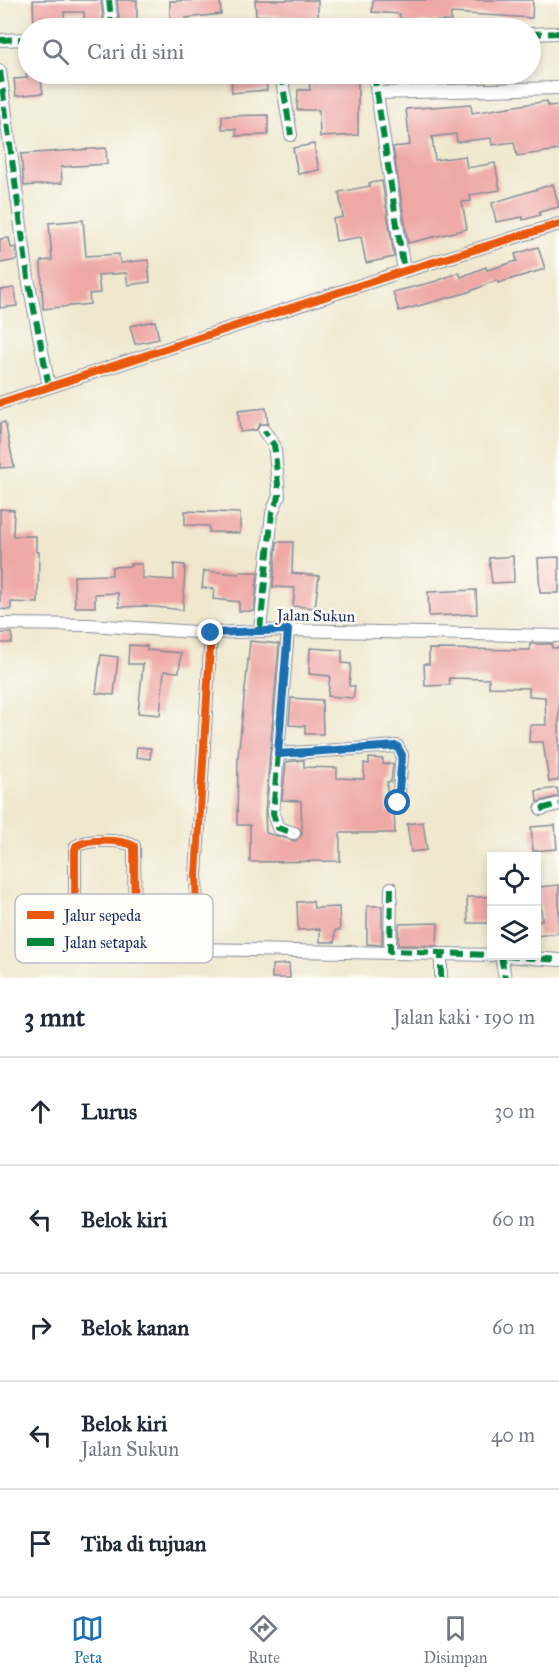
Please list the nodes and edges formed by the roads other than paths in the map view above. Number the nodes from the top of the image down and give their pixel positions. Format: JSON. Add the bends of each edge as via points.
{"nodes":[{"id":1,"x":109,"y":0,"type":"edge"},
{"id":2,"x":111,"y":18,"type":"edge"},
{"id":3,"x":559,"y":33,"type":"edge"},
{"id":4,"x":541,"y":34,"type":"edge"},
{"id":5,"x":18,"y":39,"type":"edge"},
{"id":6,"x":0,"y":40,"type":"edge"},
{"id":7,"x":0,"y":71,"type":"edge"},
{"id":8,"x":283,"y":84,"type":"edge"},
{"id":9,"x":376,"y":84,"type":"edge"},
{"id":10,"x":559,"y":88,"type":"edge"},
{"id":11,"x":378,"y":93,"type":"junction"},
{"id":12,"x":291,"y":135,"type":"dead end"},
{"id":13,"x":557,"y":224,"type":"edge"},
{"id":14,"x":404,"y":271,"type":"junction"},
{"id":15,"x":49,"y":387,"type":"junction"},
{"id":16,"x":0,"y":403,"type":"edge"},
{"id":17,"x":264,"y":431,"type":"dead end"},
{"id":18,"x":0,"y":624,"type":"edge"},
{"id":19,"x":260,"y":630,"type":"junction"},
{"id":20,"x":288,"y":630,"type":"junction"},
{"id":21,"x":211,"y":633,"type":"junction"},
{"id":22,"x":559,"y":636,"type":"edge"},
{"id":23,"x":278,"y":754,"type":"junction"},
{"id":24,"x":398,"y":803,"type":"dead end"},
{"id":25,"x":559,"y":804,"type":"edge"},
{"id":26,"x":541,"y":809,"type":"dead end"},
{"id":27,"x":294,"y":833,"type":"dead end"},
{"id":28,"x":392,"y":888,"type":"dead end"},
{"id":29,"x":76,"y":894,"type":"edge"},
{"id":30,"x":134,"y":894,"type":"edge"},
{"id":31,"x":197,"y":894,"type":"edge"},
{"id":32,"x":213,"y":949,"type":"edge"},
{"id":33,"x":390,"y":951,"type":"junction"},
{"id":34,"x":441,"y":954,"type":"junction"},
{"id":35,"x":487,"y":955,"type":"edge"},
{"id":36,"x":541,"y":959,"type":"edge"},
{"id":37,"x":502,"y":960,"type":"edge"},
{"id":38,"x":559,"y":960,"type":"edge"},
{"id":39,"x":441,"y":978,"type":"edge"},
{"id":40,"x":505,"y":978,"type":"edge"}],
"edges":[{"from":1,"to":2,"type":"street"},
{"from":3,"to":4,"type":"street"},
{"from":5,"to":6,"type":"street"},
{"from":7,"to":15,"type":"street","via":[[28,278]]},
{"from":8,"to":12,"type":"street"},
{"from":9,"to":11,"type":"street"},
{"from":10,"to":11,"type":"street"},
{"from":11,"to":14,"type":"street"},
{"from":13,"to":14,"type":"street"},
{"from":14,"to":15,"type":"street"},
{"from":15,"to":16,"type":"street"},
{"from":17,"to":19,"type":"street","via":[[274,445],[279,496],[272,513]]},
{"from":18,"to":21,"type":"street","name":"Jalan Sukun"},
{"from":19,"to":20,"type":"street","name":"Jalan Sukun"},
{"from":19,"to":21,"type":"street","name":"Jalan Sukun"},
{"from":20,"to":22,"type":"street","name":"Jalan Sukun"},
{"from":20,"to":23,"type":"street"},
{"from":21,"to":31,"type":"street"},
{"from":23,"to":24,"type":"street","via":[[397,746],[402,755]]},
{"from":23,"to":27,"type":"street","via":[[274,823]]},
{"from":25,"to":26,"type":"street"},
{"from":28,"to":33,"type":"street"},
{"from":29,"to":30,"type":"street","via":[[75,850],[80,844],[126,843],[134,846]]},
{"from":32,"to":33,"type":"street"},
{"from":33,"to":34,"type":"street"},
{"from":34,"to":35,"type":"street"},
{"from":34,"to":39,"type":"street"},
{"from":36,"to":38,"type":"street"},
{"from":37,"to":40,"type":"street"}]}
